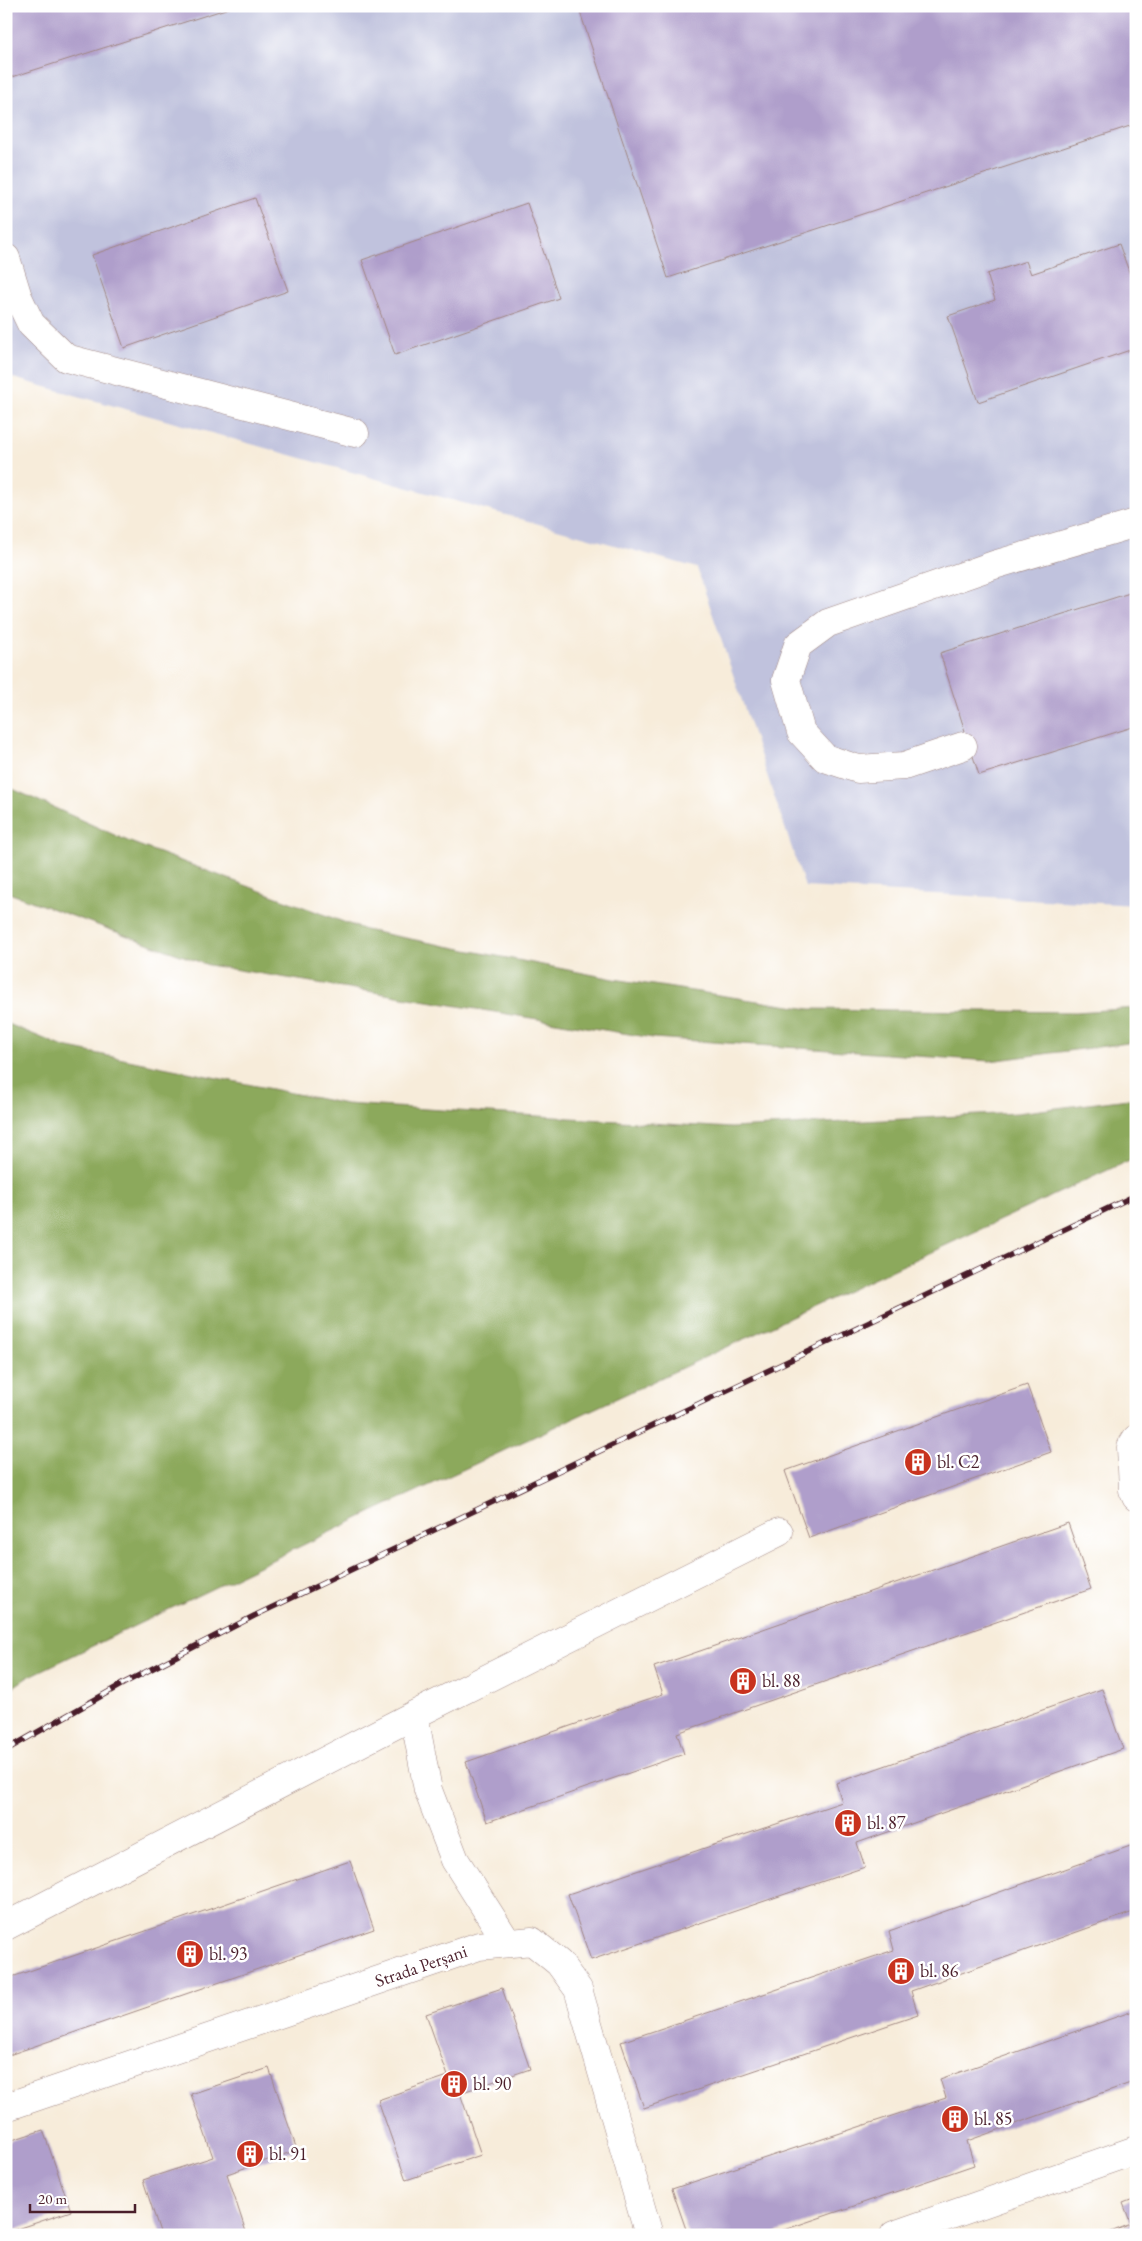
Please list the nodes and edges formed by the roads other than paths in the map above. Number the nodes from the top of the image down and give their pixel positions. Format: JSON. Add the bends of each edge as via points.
{"nodes":[{"id":1,"x":6,"y":258,"type":"edge"},
{"id":2,"x":354,"y":433,"type":"dead end"},
{"id":3,"x":1136,"y":523,"type":"edge"},
{"id":4,"x":963,"y":746,"type":"dead end"},
{"id":5,"x":1136,"y":1439,"type":"edge"},
{"id":6,"x":1136,"y":1497,"type":"edge"},
{"id":7,"x":779,"y":1532,"type":"dead end"},
{"id":8,"x":414,"y":1715,"type":"junction"},
{"id":9,"x":6,"y":1926,"type":"edge"},
{"id":10,"x":507,"y":1942,"type":"junction"},
{"id":11,"x":6,"y":2107,"type":"edge"},
{"id":12,"x":1136,"y":2150,"type":"edge"},
{"id":13,"x":649,"y":2235,"type":"edge"},
{"id":14,"x":894,"y":2235,"type":"edge"}],
"edges":[{"from":1,"to":2,"type":"street","via":[[18,297],[31,324],[66,358]]},
{"from":3,"to":4,"type":"street","via":[[994,566],[828,623],[798,645],[786,680],[801,732],[825,758],[858,770],[904,766]]},
{"from":5,"to":6,"type":"street","via":[[1131,1447]]},
{"from":7,"to":8,"type":"street"},
{"from":8,"to":9,"type":"street"},
{"from":8,"to":10,"type":"street","via":[[428,1790],[454,1860]]},
{"from":10,"to":11,"type":"street","name":"Strada Perșani","via":[[480,1946]]},
{"from":10,"to":13,"type":"street","name":"Strada Perșani","via":[[532,1941],[559,1963],[578,1990]]},
{"from":12,"to":14,"type":"street"}]}
